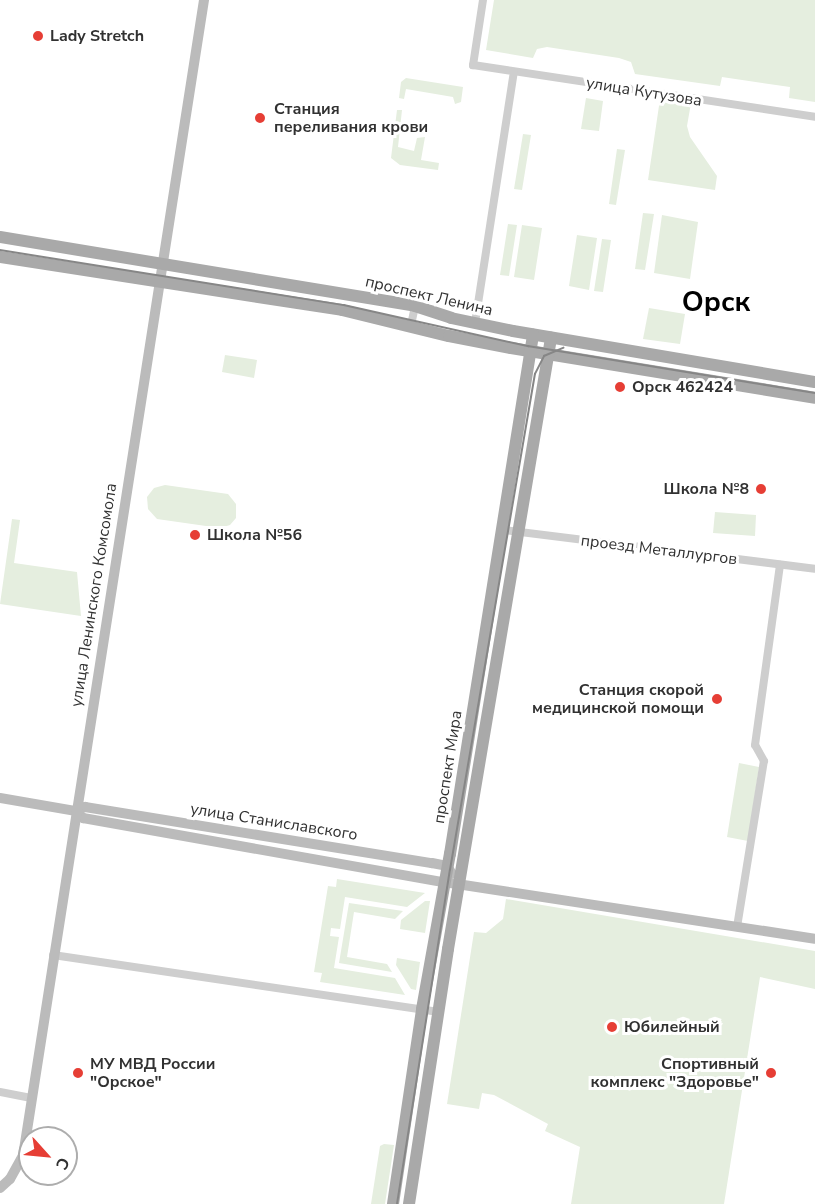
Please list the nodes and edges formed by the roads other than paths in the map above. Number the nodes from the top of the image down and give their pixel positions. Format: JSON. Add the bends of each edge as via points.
{"nodes":[{"id":1,"x":204,"y":0,"type":"edge"},
{"id":2,"x":483,"y":0,"type":"edge"},
{"id":3,"x":514,"y":72,"type":"junction"},
{"id":4,"x":815,"y":117,"type":"edge"},
{"id":5,"x":0,"y":237,"type":"edge"},
{"id":6,"x":0,"y":257,"type":"edge"},
{"id":7,"x":162,"y":263,"type":"junction"},
{"id":8,"x":243,"y":277,"type":"junction"},
{"id":9,"x":260,"y":280,"type":"junction"},
{"id":10,"x":159,"y":284,"type":"junction"},
{"id":11,"x":311,"y":288,"type":"junction"},
{"id":12,"x":345,"y":294,"type":"junction"},
{"id":13,"x":240,"y":295,"type":"junction"},
{"id":14,"x":257,"y":298,"type":"junction"},
{"id":15,"x":308,"y":305,"type":"junction"},
{"id":16,"x":415,"y":306,"type":"junction"},
{"id":17,"x":342,"y":310,"type":"junction"},
{"id":18,"x":452,"y":318,"type":"junction"},
{"id":19,"x":475,"y":323,"type":"junction"},
{"id":20,"x":411,"y":325,"type":"junction"},
{"id":21,"x":533,"y":335,"type":"junction"},
{"id":22,"x":449,"y":336,"type":"junction"},
{"id":23,"x":551,"y":338,"type":"junction"},
{"id":24,"x":531,"y":351,"type":"junction"},
{"id":25,"x":549,"y":354,"type":"junction"},
{"id":26,"x":681,"y":361,"type":"junction"},
{"id":27,"x":744,"y":371,"type":"junction"},
{"id":28,"x":678,"y":375,"type":"junction"},
{"id":29,"x":786,"y":378,"type":"junction"},
{"id":30,"x":815,"y":382,"type":"edge"},
{"id":31,"x":742,"y":385,"type":"junction"},
{"id":32,"x":784,"y":393,"type":"junction"},
{"id":33,"x":815,"y":398,"type":"edge"},
{"id":34,"x":512,"y":477,"type":"junction"},
{"id":35,"x":528,"y":479,"type":"junction"},
{"id":36,"x":504,"y":530,"type":"junction"},
{"id":37,"x":520,"y":532,"type":"junction"},
{"id":38,"x":500,"y":554,"type":"junction"},
{"id":39,"x":516,"y":557,"type":"junction"},
{"id":40,"x":780,"y":564,"type":"junction"},
{"id":41,"x":815,"y":569,"type":"edge"},
{"id":42,"x":480,"y":669,"type":"junction"},
{"id":43,"x":496,"y":672,"type":"junction"},
{"id":44,"x":468,"y":745,"type":"junction"},
{"id":45,"x":483,"y":748,"type":"junction"},
{"id":46,"x":464,"y":772,"type":"junction"},
{"id":47,"x":479,"y":774,"type":"junction"},
{"id":48,"x":0,"y":798,"type":"edge"},
{"id":49,"x":75,"y":811,"type":"junction"},
{"id":50,"x":447,"y":866,"type":"junction"},
{"id":51,"x":444,"y":882,"type":"junction"},
{"id":52,"x":459,"y":884,"type":"junction"},
{"id":53,"x":737,"y":927,"type":"junction"},
{"id":54,"x":815,"y":939,"type":"edge"},
{"id":55,"x":53,"y":955,"type":"junction"},
{"id":56,"x":422,"y":1010,"type":"junction"},
{"id":57,"x":439,"y":1012,"type":"junction"},
{"id":58,"x":0,"y":1092,"type":"edge"},
{"id":59,"x":32,"y":1098,"type":"junction"},
{"id":60,"x":0,"y":1188,"type":"edge"},
{"id":61,"x":393,"y":1204,"type":"edge"},
{"id":62,"x":409,"y":1204,"type":"edge"}],
"edges":[{"from":1,"to":7,"type":"main road","name":"улица Ленинского Комсомола"},
{"from":2,"to":3,"type":"street","name":"улица Кутузова","via":[[473,65]]},
{"from":3,"to":4,"type":"street","name":"улица Кутузова"},
{"from":3,"to":19,"type":"street"},
{"from":5,"to":7,"type":"main road","name":"проспект Ленина"},
{"from":6,"to":10,"type":"main road","name":"проспект Ленина"},
{"from":7,"to":8,"type":"main road","name":"проспект Ленина"},
{"from":7,"to":10,"type":"main road","name":"улица Ленинского Комсомола"},
{"from":8,"to":9,"type":"main road","name":"проспект Ленина"},
{"from":8,"to":13,"type":"street"},
{"from":9,"to":11,"type":"main road","name":"проспект Ленина"},
{"from":9,"to":14,"type":"street"},
{"from":10,"to":13,"type":"main road","name":"проспект Ленина"},
{"from":10,"to":49,"type":"main road","name":"улица Ленинского Комсомола"},
{"from":11,"to":12,"type":"main road","name":"проспект Ленина"},
{"from":11,"to":15,"type":"street"},
{"from":12,"to":16,"type":"main road","name":"проспект Ленина"},
{"from":12,"to":17,"type":"street"},
{"from":13,"to":14,"type":"main road","name":"проспект Ленина"},
{"from":14,"to":15,"type":"main road","name":"проспект Ленина"},
{"from":15,"to":17,"type":"main road","name":"проспект Ленина"},
{"from":16,"to":18,"type":"main road","name":"проспект Ленина"},
{"from":16,"to":20,"type":"street"},
{"from":17,"to":20,"type":"main road","name":"проспект Ленина"},
{"from":18,"to":19,"type":"main road","name":"проспект Ленина"},
{"from":18,"to":22,"type":"street"},
{"from":19,"to":21,"type":"main road","name":"проспект Ленина"},
{"from":20,"to":22,"type":"main road","name":"проспект Ленина"},
{"from":21,"to":23,"type":"main road","name":"проспект Ленина"},
{"from":21,"to":24,"type":"main road","name":"проспект Мира"},
{"from":22,"to":24,"type":"main road","name":"проспект Ленина"},
{"from":23,"to":25,"type":"main road","name":"проспект Мира"},
{"from":23,"to":26,"type":"main road","name":"проспект Ленина"},
{"from":24,"to":25,"type":"main road","name":"проспект Ленина"},
{"from":24,"to":34,"type":"main road","name":"проспект Мира"},
{"from":25,"to":28,"type":"main road","name":"проспект Ленина"},
{"from":25,"to":35,"type":"main road","name":"проспект Мира"},
{"from":26,"to":27,"type":"main road","name":"проспект Ленина"},
{"from":26,"to":28,"type":"street"},
{"from":27,"to":29,"type":"main road","name":"проспект Ленина"},
{"from":27,"to":31,"type":"street"},
{"from":28,"to":31,"type":"main road","name":"проспект Ленина"},
{"from":29,"to":30,"type":"main road","name":"проспект Ленина"},
{"from":29,"to":32,"type":"street"},
{"from":31,"to":32,"type":"main road","name":"проспект Ленина"},
{"from":32,"to":33,"type":"main road","name":"проспект Ленина"},
{"from":34,"to":35,"type":"street"},
{"from":34,"to":36,"type":"main road","name":"проспект Мира"},
{"from":35,"to":37,"type":"main road","name":"проспект Мира"},
{"from":36,"to":37,"type":"street","name":"проезд Металлургов"},
{"from":36,"to":38,"type":"main road","name":"проспект Мира"},
{"from":37,"to":39,"type":"main road","name":"проспект Мира"},
{"from":37,"to":40,"type":"street","name":"проезд Металлургов"},
{"from":38,"to":39,"type":"street"},
{"from":38,"to":42,"type":"main road","name":"проспект Мира"},
{"from":39,"to":43,"type":"main road","name":"проспект Мира"},
{"from":40,"to":41,"type":"street","name":"проезд Металлургов"},
{"from":40,"to":53,"type":"street","via":[[754,745],[764,761]]},
{"from":42,"to":43,"type":"street"},
{"from":42,"to":44,"type":"main road","name":"проспект Мира"},
{"from":43,"to":45,"type":"main road","name":"проспект Мира"},
{"from":44,"to":45,"type":"street"},
{"from":44,"to":46,"type":"main road","name":"проспект Мира"},
{"from":45,"to":47,"type":"main road","name":"проспект Мира"},
{"from":46,"to":47,"type":"street"},
{"from":46,"to":50,"type":"main road","name":"проспект Мира"},
{"from":47,"to":52,"type":"main road","name":"проспект Мира"},
{"from":48,"to":49,"type":"main road","name":"улица Станиславского"},
{"from":49,"to":50,"type":"main road","name":"улица Станиславского","via":[[85,807]]},
{"from":49,"to":51,"type":"main road","name":"улица Станиславского","via":[[83,818]]},
{"from":49,"to":55,"type":"main road","name":"улица Ленинского Комсомола"},
{"from":50,"to":51,"type":"main road","name":"проспект Мира"},
{"from":50,"to":52,"type":"main road"},
{"from":51,"to":52,"type":"main road","name":"улица Станиславского"},
{"from":51,"to":56,"type":"main road","name":"проспект Мира"},
{"from":52,"to":53,"type":"main road","name":"улица Станиславского"},
{"from":52,"to":57,"type":"main road","name":"проспект Мира"},
{"from":53,"to":54,"type":"main road","name":"улица Станиславского"},
{"from":55,"to":56,"type":"street"},
{"from":55,"to":59,"type":"main road","name":"улица Ленинского Комсомола"},
{"from":56,"to":57,"type":"street"},
{"from":56,"to":61,"type":"main road","name":"проспект Мира"},
{"from":57,"to":62,"type":"main road","name":"проспект Мира"},
{"from":58,"to":59,"type":"street"},
{"from":59,"to":60,"type":"main road","name":"улица Ленинского Комсомола","via":[[23,1156]]}]}
